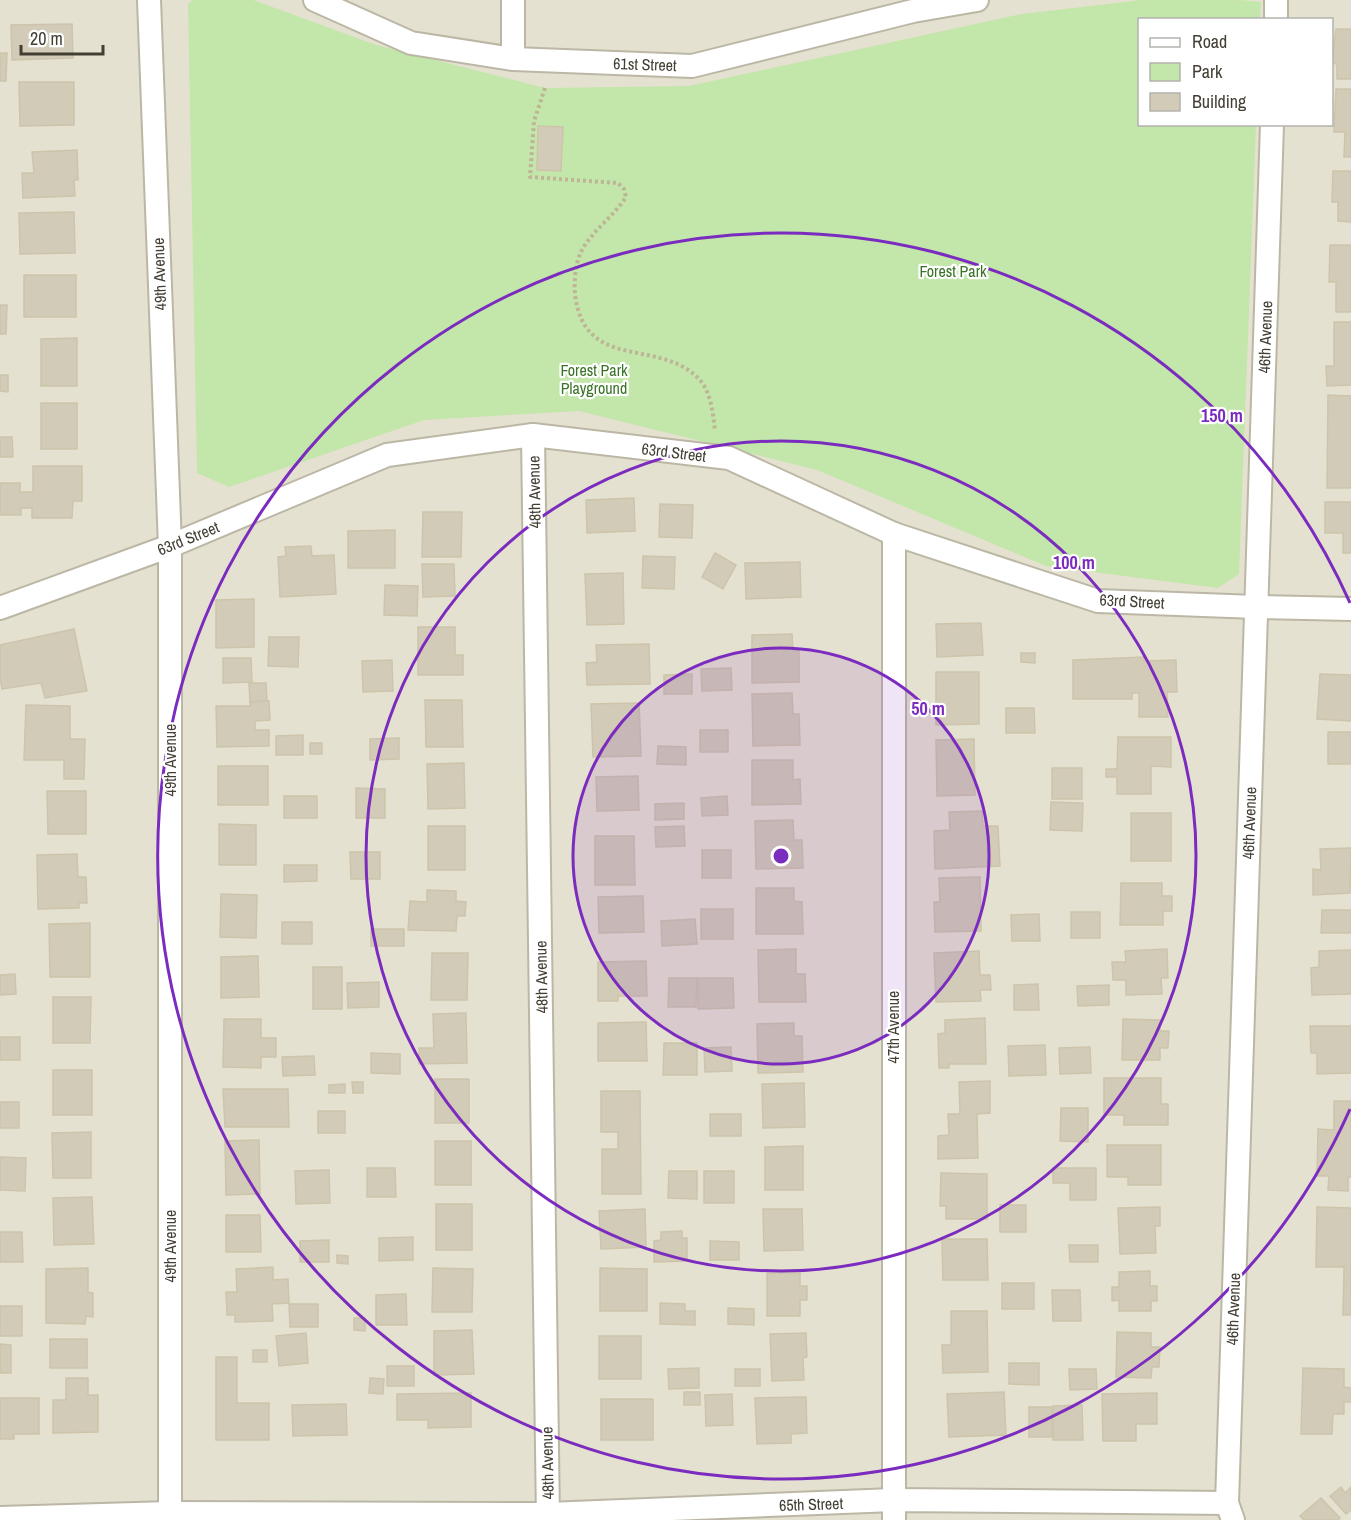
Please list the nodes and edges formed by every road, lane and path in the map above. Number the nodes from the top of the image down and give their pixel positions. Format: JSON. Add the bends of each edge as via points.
{"nodes":[{"id":1,"x":149,"y":0,"type":"edge"},
{"id":2,"x":315,"y":0,"type":"edge"},
{"id":3,"x":513,"y":0,"type":"edge"},
{"id":4,"x":977,"y":0,"type":"edge"},
{"id":5,"x":1276,"y":0,"type":"edge"},
{"id":6,"x":913,"y":6,"type":"edge"},
{"id":7,"x":1276,"y":18,"type":"edge"},
{"id":8,"x":513,"y":59,"type":"junction"},
{"id":9,"x":545,"y":88,"type":"dead end"},
{"id":10,"x":1272,"y":126,"type":"edge"},
{"id":11,"x":533,"y":435,"type":"junction"},
{"id":12,"x":717,"y":437,"type":"dead end"},
{"id":13,"x":894,"y":534,"type":"junction"},
{"id":14,"x":170,"y":546,"type":"junction"},
{"id":15,"x":1256,"y":607,"type":"junction"},
{"id":16,"x":0,"y":608,"type":"edge"},
{"id":17,"x":1351,"y":609,"type":"edge"},
{"id":18,"x":893,"y":1510,"type":"edge"},
{"id":19,"x":1230,"y":1511,"type":"edge"},
{"id":20,"x":170,"y":1516,"type":"edge"},
{"id":21,"x":548,"y":1517,"type":"edge"},
{"id":22,"x":0,"y":1518,"type":"edge"}],
"edges":[{"from":1,"to":14,"type":"street","name":"49th Avenue"},
{"from":2,"to":8,"type":"street","name":"61st Street","via":[[411,43]]},
{"from":3,"to":8,"type":"street"},
{"from":4,"to":6,"type":"street","name":"61st Street"},
{"from":5,"to":7,"type":"street"},
{"from":6,"to":8,"type":"street","name":"61st Street","via":[[693,66]]},
{"from":9,"to":12,"type":"path","via":[[534,121],[530,177],[618,183],[626,197],[581,250],[575,278],[577,310],[592,336],[606,344],[668,359],[698,377],[706,387]]},
{"from":10,"to":15,"type":"street","name":"46th Avenue"},
{"from":11,"to":13,"type":"street","name":"63rd Street","via":[[729,458]]},
{"from":11,"to":14,"type":"street","name":"63rd Street","via":[[387,455]]},
{"from":11,"to":21,"type":"street","name":"48th Avenue"},
{"from":13,"to":15,"type":"street","name":"63rd Street","via":[[1098,601]]},
{"from":13,"to":18,"type":"street","name":"47th Avenue"},
{"from":14,"to":16,"type":"street","name":"63rd Street"},
{"from":14,"to":20,"type":"street","name":"49th Avenue"},
{"from":15,"to":17,"type":"street","name":"63rd Street"},
{"from":15,"to":19,"type":"street","name":"46th Avenue"},
{"from":18,"to":19,"type":"street","name":"65th Street"},
{"from":18,"to":21,"type":"street","name":"65th Street"},
{"from":20,"to":21,"type":"street","name":"65th Street"},
{"from":20,"to":22,"type":"street","name":"65th Street"}]}
